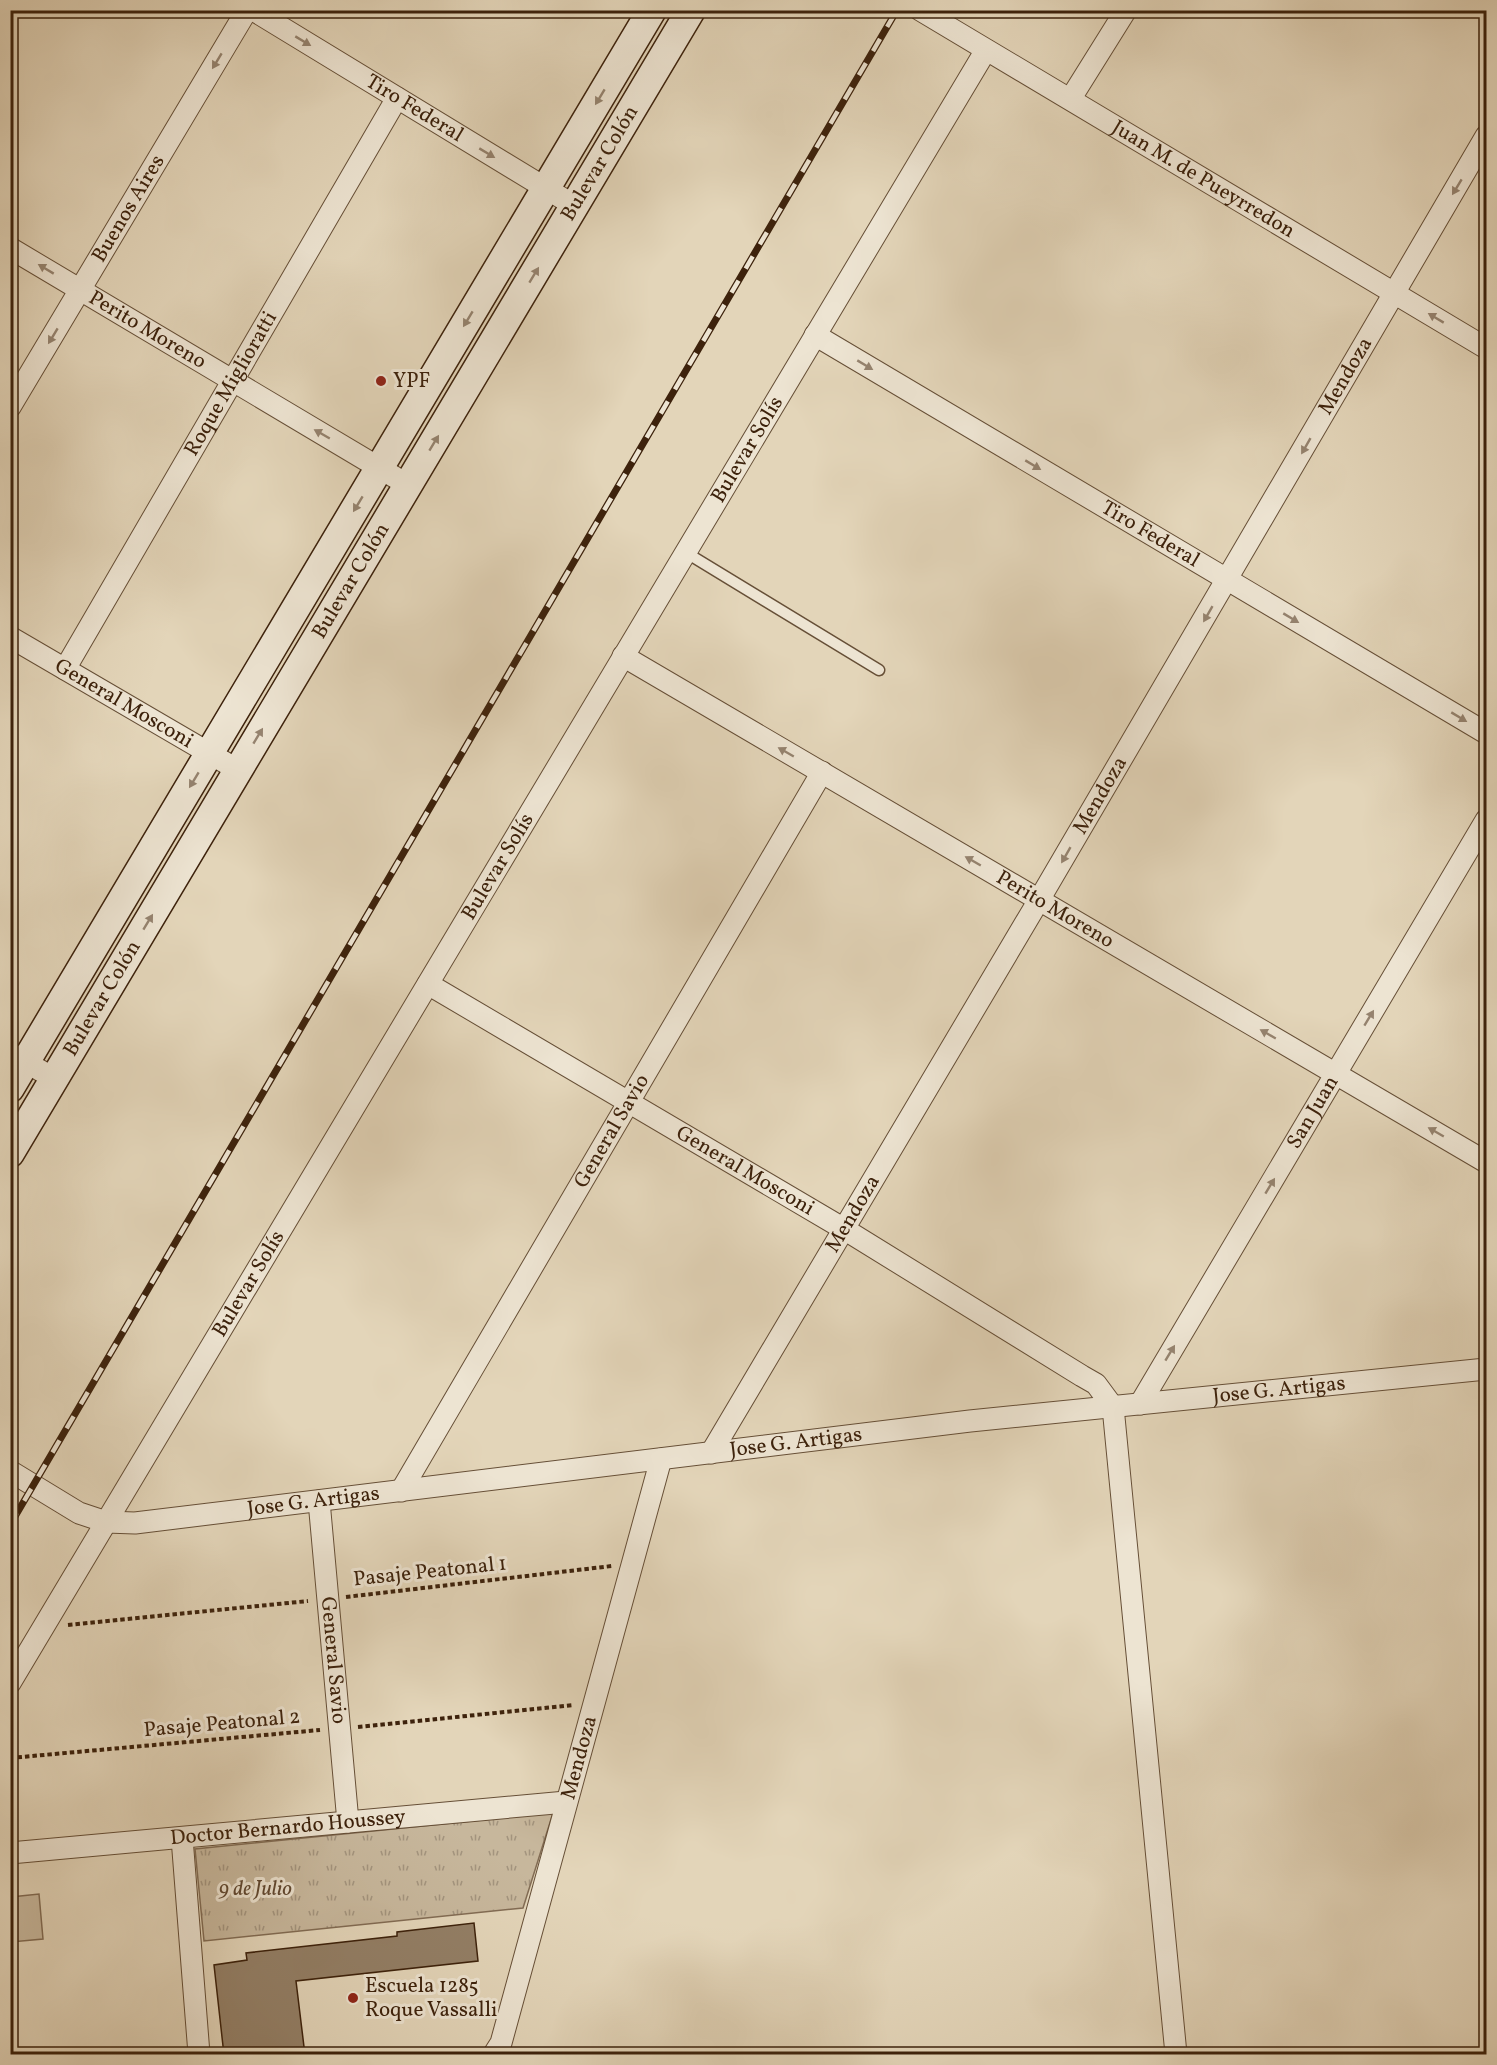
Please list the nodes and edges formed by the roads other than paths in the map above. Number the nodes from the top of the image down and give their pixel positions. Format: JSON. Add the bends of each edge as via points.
{"nodes":[{"id":1,"x":247,"y":10,"type":"edge"},
{"id":2,"x":253,"y":10,"type":"edge"},
{"id":3,"x":652,"y":10,"type":"edge"},
{"id":4,"x":691,"y":10,"type":"edge"},
{"id":5,"x":920,"y":10,"type":"edge"},
{"id":6,"x":1126,"y":10,"type":"edge"},
{"id":7,"x":986,"y":50,"type":"junction"},
{"id":8,"x":635,"y":72,"type":"junction"},
{"id":9,"x":397,"y":98,"type":"junction"},
{"id":10,"x":1071,"y":98,"type":"junction"},
{"id":11,"x":1486,"y":136,"type":"edge"},
{"id":12,"x":546,"y":188,"type":"junction"},
{"id":13,"x":575,"y":206,"type":"junction"},
{"id":14,"x":10,"y":248,"type":"edge"},
{"id":15,"x":80,"y":290,"type":"junction"},
{"id":16,"x":1394,"y":293,"type":"junction"},
{"id":17,"x":815,"y":335,"type":"junction"},
{"id":18,"x":1486,"y":348,"type":"edge"},
{"id":19,"x":455,"y":374,"type":"junction"},
{"id":20,"x":232,"y":382,"type":"junction"},
{"id":21,"x":10,"y":407,"type":"edge"},
{"id":22,"x":379,"y":468,"type":"junction"},
{"id":23,"x":408,"y":485,"type":"junction"},
{"id":24,"x":685,"y":552,"type":"junction"},
{"id":25,"x":1227,"y":580,"type":"junction"},
{"id":26,"x":10,"y":636,"type":"edge"},
{"id":27,"x":623,"y":656,"type":"junction"},
{"id":28,"x":65,"y":669,"type":"junction"},
{"id":29,"x":879,"y":670,"type":"dead end"},
{"id":30,"x":1486,"y":733,"type":"edge"},
{"id":31,"x":210,"y":753,"type":"junction"},
{"id":32,"x":238,"y":770,"type":"junction"},
{"id":33,"x":822,"y":772,"type":"junction"},
{"id":34,"x":1486,"y":820,"type":"edge"},
{"id":35,"x":1040,"y":900,"type":"junction"},
{"id":36,"x":428,"y":984,"type":"junction"},
{"id":37,"x":18,"y":1058,"type":"edge"},
{"id":38,"x":1336,"y":1074,"type":"junction"},
{"id":39,"x":55,"y":1079,"type":"junction"},
{"id":40,"x":10,"y":1088,"type":"edge"},
{"id":41,"x":628,"y":1102,"type":"junction"},
{"id":42,"x":10,"y":1153,"type":"edge"},
{"id":43,"x":1486,"y":1162,"type":"edge"},
{"id":44,"x":844,"y":1229,"type":"junction"},
{"id":45,"x":1486,"y":1369,"type":"edge"},
{"id":46,"x":1140,"y":1404,"type":"junction"},
{"id":47,"x":1113,"y":1407,"type":"junction"},
{"id":48,"x":711,"y":1453,"type":"junction"},
{"id":49,"x":661,"y":1459,"type":"junction"},
{"id":50,"x":10,"y":1471,"type":"edge"},
{"id":51,"x":401,"y":1491,"type":"junction"},
{"id":52,"x":319,"y":1501,"type":"junction"},
{"id":53,"x":106,"y":1522,"type":"junction"},
{"id":54,"x":10,"y":1683,"type":"edge"},
{"id":55,"x":566,"y":1802,"type":"junction"},
{"id":56,"x":348,"y":1822,"type":"junction"},
{"id":57,"x":182,"y":1838,"type":"junction"},
{"id":58,"x":10,"y":1853,"type":"edge"},
{"id":59,"x":199,"y":2055,"type":"edge"},
{"id":60,"x":494,"y":2055,"type":"edge"},
{"id":61,"x":1176,"y":2055,"type":"edge"}],
"edges":[{"from":1,"to":15,"type":"street","name":"Buenos Aires","one_way":true},
{"from":2,"to":9,"type":"street","name":"Tiro Federal","one_way":true},
{"from":3,"to":8,"type":"main road","name":"Bulevar Colón"},
{"from":4,"to":8,"type":"main road","name":"Bulevar Colón"},
{"from":5,"to":7,"type":"street","name":"Juan M. de Pueyrredon"},
{"from":6,"to":10,"type":"street"},
{"from":7,"to":10,"type":"street","name":"Juan M. de Pueyrredon"},
{"from":7,"to":17,"type":"street","name":"Bulevar Solís"},
{"from":8,"to":12,"type":"main road","name":"Bulevar Colón","one_way":true},
{"from":8,"to":13,"type":"main road","name":"Bulevar Colón"},
{"from":9,"to":12,"type":"street","name":"Tiro Federal","one_way":true},
{"from":9,"to":20,"type":"street","name":"Roque Miglioratti"},
{"from":10,"to":16,"type":"street","name":"Juan M. de Pueyrredon"},
{"from":11,"to":16,"type":"street","name":"Mendoza","one_way":true},
{"from":12,"to":13,"type":"street","name":"Tiro Federal"},
{"from":12,"to":19,"type":"main road","name":"Bulevar Colón","one_way":true},
{"from":19,"to":13,"type":"main road","name":"Bulevar Colón","one_way":true},
{"from":15,"to":14,"type":"street","name":"Perito Moreno","one_way":true},
{"from":15,"to":20,"type":"street","name":"Perito Moreno"},
{"from":15,"to":21,"type":"street","name":"Buenos Aires","one_way":true},
{"from":18,"to":16,"type":"street","name":"Juan M. de Pueyrredon","one_way":true},
{"from":16,"to":25,"type":"street","name":"Mendoza","one_way":true},
{"from":17,"to":24,"type":"street","name":"Bulevar Solís"},
{"from":17,"to":25,"type":"street","name":"Tiro Federal","one_way":true},
{"from":19,"to":22,"type":"main road","name":"Bulevar Colón"},
{"from":23,"to":19,"type":"main road","name":"Bulevar Colón","one_way":true},
{"from":22,"to":20,"type":"street","name":"Perito Moreno","one_way":true},
{"from":20,"to":28,"type":"street","name":"Roque Miglioratti"},
{"from":22,"to":23,"type":"street","name":"Perito Moreno"},
{"from":22,"to":31,"type":"main road","name":"Bulevar Colón","one_way":true},
{"from":32,"to":23,"type":"main road","name":"Bulevar Colón","one_way":true},
{"from":24,"to":27,"type":"street","name":"Bulevar Solís"},
{"from":24,"to":29,"type":"lane"},
{"from":25,"to":30,"type":"street","name":"Tiro Federal","one_way":true},
{"from":25,"to":35,"type":"street","name":"Mendoza","one_way":true},
{"from":26,"to":28,"type":"street","name":"General Mosconi"},
{"from":33,"to":27,"type":"street","name":"Perito Moreno","one_way":true},
{"from":27,"to":36,"type":"street","name":"Bulevar Solís"},
{"from":28,"to":31,"type":"street","name":"General Mosconi"},
{"from":31,"to":32,"type":"street","name":"General Mosconi"},
{"from":31,"to":37,"type":"main road","name":"Bulevar Colón","one_way":true},
{"from":39,"to":32,"type":"main road","name":"Bulevar Colón","one_way":true},
{"from":35,"to":33,"type":"street","name":"Perito Moreno","one_way":true},
{"from":33,"to":41,"type":"street","name":"General Savio"},
{"from":38,"to":34,"type":"street","name":"San Juan","one_way":true},
{"from":38,"to":35,"type":"street","name":"Perito Moreno","one_way":true},
{"from":35,"to":44,"type":"street","name":"Mendoza"},
{"from":36,"to":41,"type":"street","name":"General Mosconi"},
{"from":36,"to":53,"type":"street","name":"Bulevar Solís"},
{"from":37,"to":39,"type":"street"},
{"from":37,"to":40,"type":"main road","name":"Bulevar Colón"},
{"from":43,"to":38,"type":"street","name":"Perito Moreno","one_way":true},
{"from":46,"to":38,"type":"street","name":"San Juan","one_way":true},
{"from":39,"to":42,"type":"main road","name":"Bulevar Colón"},
{"from":41,"to":44,"type":"street","name":"General Mosconi"},
{"from":41,"to":51,"type":"street","name":"General Savio"},
{"from":44,"to":47,"type":"street","name":"General Mosconi","via":[[1096,1384]]},
{"from":44,"to":48,"type":"street","name":"Mendoza"},
{"from":45,"to":46,"type":"street","name":"Jose G. Artigas"},
{"from":46,"to":47,"type":"street","name":"Jose G. Artigas"},
{"from":47,"to":48,"type":"street","name":"Jose G. Artigas"},
{"from":47,"to":61,"type":"street"},
{"from":48,"to":49,"type":"street","name":"Jose G. Artigas"},
{"from":49,"to":51,"type":"street","name":"Jose G. Artigas"},
{"from":49,"to":55,"type":"street","name":"Mendoza"},
{"from":50,"to":53,"type":"street","name":"Jose G. Artigas","via":[[79,1513]]},
{"from":51,"to":52,"type":"street","name":"Jose G. Artigas"},
{"from":52,"to":53,"type":"street","name":"Jose G. Artigas","via":[[135,1523]]},
{"from":52,"to":56,"type":"street","name":"General Savio"},
{"from":53,"to":54,"type":"street","name":"Bulevar Solís"},
{"from":55,"to":56,"type":"street","name":"Doctor Bernardo Houssey"},
{"from":55,"to":60,"type":"street","name":"Mendoza","via":[[501,2043]]},
{"from":56,"to":57,"type":"street","name":"Doctor Bernardo Houssey"},
{"from":57,"to":58,"type":"street","name":"Doctor Bernardo Houssey"},
{"from":57,"to":59,"type":"street"}]}
